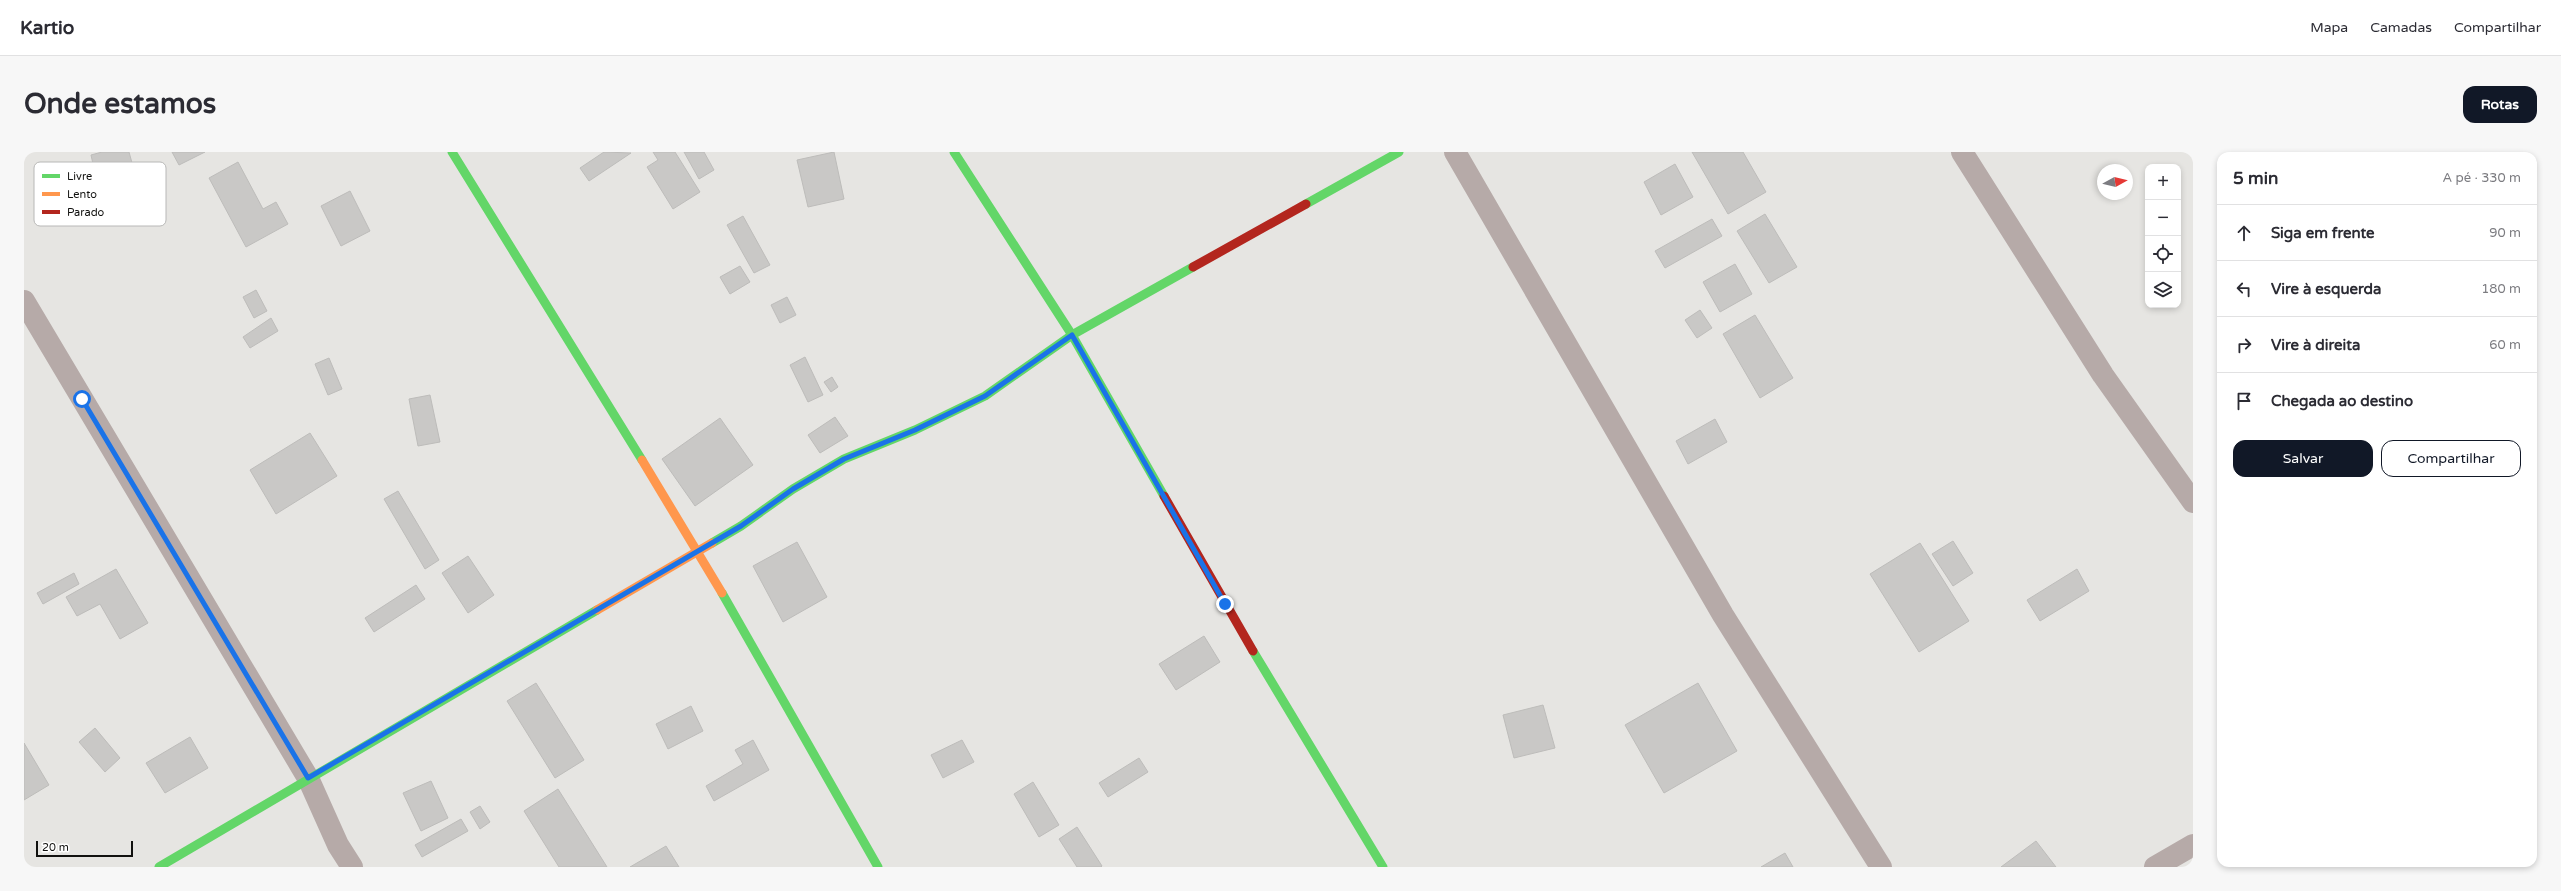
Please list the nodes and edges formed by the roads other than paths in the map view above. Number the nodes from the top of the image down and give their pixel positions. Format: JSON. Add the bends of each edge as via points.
{"nodes":[{"id":1,"x":452,"y":152,"type":"edge"},
{"id":2,"x":954,"y":152,"type":"edge"},
{"id":3,"x":1399,"y":152,"type":"edge"},
{"id":4,"x":1455,"y":152,"type":"edge"},
{"id":5,"x":1962,"y":152,"type":"edge"},
{"id":6,"x":24,"y":301,"type":"edge"},
{"id":7,"x":1072,"y":335,"type":"junction"},
{"id":8,"x":2193,"y":502,"type":"edge"},
{"id":9,"x":698,"y":551,"type":"junction"},
{"id":10,"x":308,"y":778,"type":"junction"},
{"id":11,"x":2193,"y":845,"type":"edge"},
{"id":12,"x":159,"y":867,"type":"edge"},
{"id":13,"x":352,"y":867,"type":"edge"},
{"id":14,"x":878,"y":867,"type":"edge"},
{"id":15,"x":1383,"y":867,"type":"edge"},
{"id":16,"x":1881,"y":867,"type":"edge"},
{"id":17,"x":2155,"y":867,"type":"edge"}],
"edges":[{"from":1,"to":9,"type":"street"},
{"from":2,"to":7,"type":"street"},
{"from":3,"to":7,"type":"street"},
{"from":4,"to":16,"type":"street","via":[[1723,615]]},
{"from":5,"to":8,"type":"street","via":[[2103,375]]},
{"from":6,"to":10,"type":"street"},
{"from":7,"to":9,"type":"street","via":[[985,396],[915,430],[844,459]]},
{"from":7,"to":15,"type":"street","via":[[1225,604]]},
{"from":9,"to":10,"type":"street"},
{"from":9,"to":14,"type":"street"},
{"from":10,"to":12,"type":"street"},
{"from":10,"to":13,"type":"street","via":[[338,844]]},
{"from":11,"to":17,"type":"street"}]}
